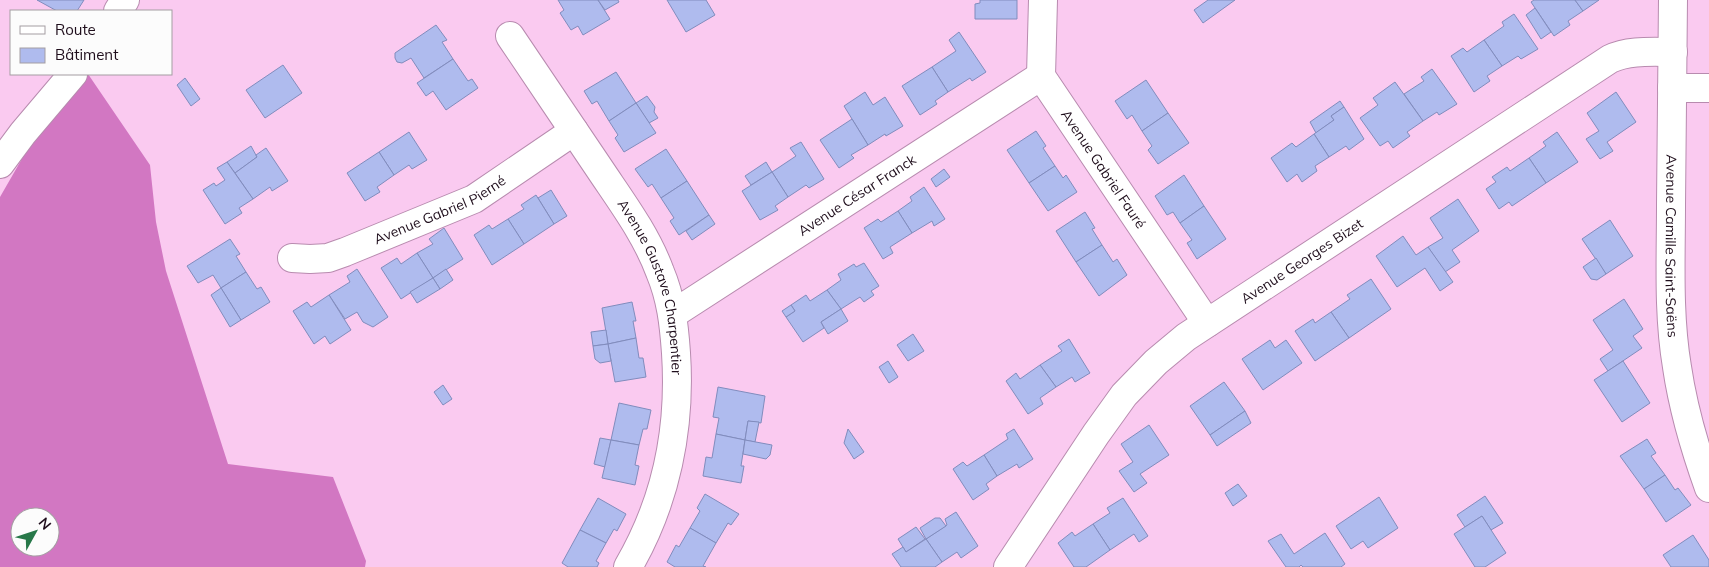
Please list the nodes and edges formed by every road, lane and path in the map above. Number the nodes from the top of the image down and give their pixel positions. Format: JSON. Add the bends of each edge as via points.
{"nodes":[{"id":1,"x":1043,"y":0,"type":"edge"},
{"id":2,"x":1673,"y":0,"type":"edge"},
{"id":3,"x":510,"y":36,"type":"dead end"},
{"id":4,"x":1673,"y":52,"type":"junction"},
{"id":5,"x":71,"y":75,"type":"edge"},
{"id":6,"x":1041,"y":76,"type":"junction"},
{"id":7,"x":1672,"y":88,"type":"junction"},
{"id":8,"x":1709,"y":88,"type":"edge"},
{"id":9,"x":574,"y":132,"type":"junction"},
{"id":10,"x":0,"y":164,"type":"edge"},
{"id":11,"x":292,"y":258,"type":"dead end"},
{"id":12,"x":673,"y":314,"type":"junction"},
{"id":13,"x":1208,"y":323,"type":"junction"},
{"id":14,"x":1709,"y":488,"type":"edge"},
{"id":15,"x":628,"y":567,"type":"edge"},
{"id":16,"x":1008,"y":567,"type":"edge"}],
"edges":[{"from":1,"to":6,"type":"street"},
{"from":2,"to":4,"type":"street","name":"Avenue Camille Saint-Saëns"},
{"from":3,"to":9,"type":"street","name":"Avenue Gustave Charpentier"},
{"from":4,"to":7,"type":"street","name":"Avenue Camille Saint-Saëns"},
{"from":4,"to":13,"type":"street","name":"Avenue Georges Bizet","via":[[1634,52],[1610,58]]},
{"from":5,"to":10,"type":"street"},
{"from":6,"to":12,"type":"street","name":"Avenue César Franck"},
{"from":6,"to":13,"type":"street","name":"Avenue Gabriel Fauré"},
{"from":7,"to":8,"type":"street"},
{"from":7,"to":14,"type":"street","name":"Avenue Camille Saint-Saëns","via":[[1671,294],[1676,366]]},
{"from":9,"to":11,"type":"street","name":"Avenue Gabriel Pierné","via":[[486,192],[461,205],[328,258]]},
{"from":9,"to":12,"type":"street","name":"Avenue Gustave Charpentier","via":[[640,230],[660,270]]},
{"from":12,"to":15,"type":"street","name":"Avenue Gustave Charpentier","via":[[677,375],[672,445],[652,517]]},
{"from":13,"to":16,"type":"street","name":"Avenue Georges Bizet","via":[[1156,362],[1124,395]]}]}
